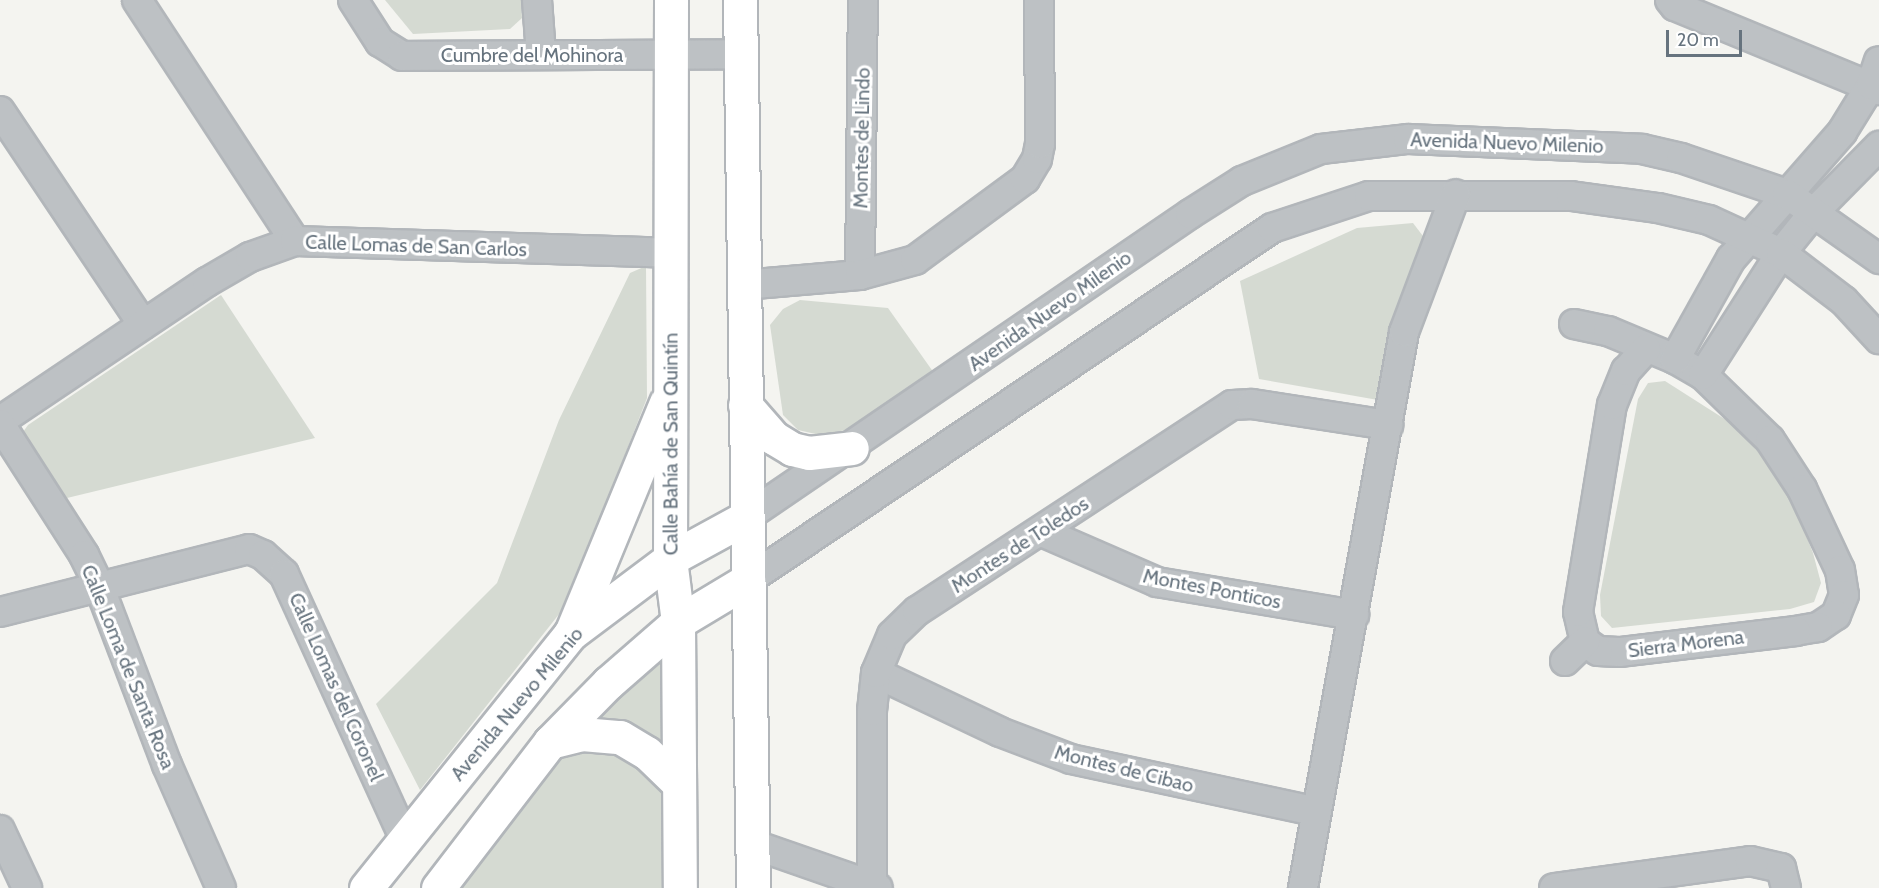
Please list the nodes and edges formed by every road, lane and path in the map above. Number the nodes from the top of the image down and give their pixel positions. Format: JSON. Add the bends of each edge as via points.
{"nodes":[{"id":1,"x":137,"y":0,"type":"edge"},
{"id":2,"x":353,"y":0,"type":"edge"},
{"id":3,"x":537,"y":0,"type":"edge"},
{"id":4,"x":671,"y":0,"type":"edge"},
{"id":5,"x":740,"y":0,"type":"edge"},
{"id":6,"x":863,"y":0,"type":"edge"},
{"id":7,"x":1039,"y":0,"type":"edge"},
{"id":8,"x":1670,"y":0,"type":"edge"},
{"id":9,"x":671,"y":53,"type":"junction"},
{"id":10,"x":739,"y":54,"type":"junction"},
{"id":11,"x":541,"y":55,"type":"junction"},
{"id":12,"x":1876,"y":78,"type":"edge"},
{"id":13,"x":0,"y":111,"type":"edge"},
{"id":14,"x":1879,"y":146,"type":"edge"},
{"id":15,"x":1456,"y":194,"type":"junction"},
{"id":16,"x":1787,"y":194,"type":"junction"},
{"id":17,"x":1814,"y":212,"type":"junction"},
{"id":18,"x":1748,"y":235,"type":"junction"},
{"id":19,"x":295,"y":241,"type":"junction"},
{"id":20,"x":669,"y":253,"type":"junction"},
{"id":21,"x":1781,"y":253,"type":"junction"},
{"id":22,"x":1879,"y":259,"type":"edge"},
{"id":23,"x":860,"y":275,"type":"junction"},
{"id":24,"x":743,"y":285,"type":"junction"},
{"id":25,"x":1574,"y":324,"type":"dead end"},
{"id":26,"x":142,"y":325,"type":"junction"},
{"id":27,"x":1879,"y":339,"type":"edge"},
{"id":28,"x":1646,"y":349,"type":"junction"},
{"id":29,"x":1675,"y":359,"type":"junction"},
{"id":30,"x":1703,"y":375,"type":"junction"},
{"id":31,"x":672,"y":387,"type":"junction"},
{"id":32,"x":745,"y":405,"type":"junction"},
{"id":33,"x":0,"y":423,"type":"edge"},
{"id":34,"x":1388,"y":425,"type":"junction"},
{"id":35,"x":852,"y":448,"type":"junction"},
{"id":36,"x":745,"y":518,"type":"junction"},
{"id":37,"x":1042,"y":532,"type":"junction"},
{"id":38,"x":670,"y":559,"type":"junction"},
{"id":39,"x":748,"y":580,"type":"junction"},
{"id":40,"x":99,"y":586,"type":"junction"},
{"id":41,"x":0,"y":612,"type":"edge"},
{"id":42,"x":1354,"y":615,"type":"junction"},
{"id":43,"x":678,"y":622,"type":"junction"},
{"id":44,"x":570,"y":634,"type":"junction"},
{"id":45,"x":1585,"y":642,"type":"junction"},
{"id":46,"x":1564,"y":661,"type":"dead end"},
{"id":47,"x":876,"y":673,"type":"junction"},
{"id":48,"x":550,"y":742,"type":"junction"},
{"id":49,"x":677,"y":782,"type":"junction"},
{"id":50,"x":1314,"y":811,"type":"junction"},
{"id":51,"x":0,"y":830,"type":"edge"},
{"id":52,"x":405,"y":840,"type":"junction"},
{"id":53,"x":752,"y":844,"type":"junction"},
{"id":54,"x":1783,"y":878,"type":"edge"},
{"id":55,"x":875,"y":887,"type":"edge"},
{"id":56,"x":27,"y":888,"type":"edge"},
{"id":57,"x":221,"y":888,"type":"edge"},
{"id":58,"x":366,"y":888,"type":"edge"},
{"id":59,"x":438,"y":888,"type":"edge"},
{"id":60,"x":680,"y":888,"type":"edge"},
{"id":61,"x":753,"y":888,"type":"edge"},
{"id":62,"x":1303,"y":888,"type":"edge"},
{"id":63,"x":1554,"y":888,"type":"edge"}],
"edges":[{"from":1,"to":19,"type":"street"},
{"from":2,"to":11,"type":"street","name":"Cumbre del Mohinora","via":[[380,42],[402,56]]},
{"from":3,"to":11,"type":"street"},
{"from":4,"to":9,"type":"street","name":"Calle Bahía de San Quintín"},
{"from":5,"to":10,"type":"street"},
{"from":6,"to":23,"type":"street","name":"Montes de Lindo"},
{"from":7,"to":23,"type":"street","via":[[1040,144],[1032,170],[915,260]]},
{"from":8,"to":12,"type":"street","via":[[1675,6]]},
{"from":9,"to":10,"type":"street","name":"Cumbre del Mohinora"},
{"from":9,"to":11,"type":"street","name":"Cumbre del Mohinora"},
{"from":9,"to":20,"type":"street","name":"Calle Bahía de San Quintín"},
{"from":10,"to":24,"type":"street"},
{"from":12,"to":16,"type":"street","via":[[1842,132]]},
{"from":13,"to":26,"type":"street"},
{"from":14,"to":17,"type":"street"},
{"from":15,"to":18,"type":"street","via":[[1571,196],[1658,208],[1709,220]]},
{"from":15,"to":34,"type":"street","via":[[1404,332]]},
{"from":15,"to":39,"type":"street","via":[[1369,196],[1272,228]]},
{"from":16,"to":17,"type":"street","name":"Avenida Nuevo Milenio"},
{"from":16,"to":18,"type":"street"},
{"from":16,"to":35,"type":"street","name":"Avenida Nuevo Milenio","via":[[1642,148],[1408,139],[1321,149],[1242,181]]},
{"from":17,"to":21,"type":"street"},
{"from":17,"to":22,"type":"street","name":"Avenida Nuevo Milenio"},
{"from":18,"to":21,"type":"street"},
{"from":18,"to":29,"type":"street"},
{"from":19,"to":20,"type":"street","name":"Calle Lomas de San Carlos"},
{"from":19,"to":26,"type":"street","name":"Calle Lomas de San Carlos","via":[[250,257]]},
{"from":20,"to":31,"type":"street","name":"Calle Bahía de San Quintín"},
{"from":21,"to":27,"type":"street","via":[[1844,301]]},
{"from":21,"to":30,"type":"street"},
{"from":23,"to":24,"type":"street"},
{"from":24,"to":32,"type":"street"},
{"from":25,"to":28,"type":"street","name":"Sierra Morena","via":[[1608,331]]},
{"from":26,"to":33,"type":"street","name":"Calle Lomas de San Carlos"},
{"from":28,"to":29,"type":"street","name":"Sierra Morena"},
{"from":28,"to":45,"type":"street","via":[[1626,371],[1612,405],[1578,612]]},
{"from":29,"to":30,"type":"street","name":"Sierra Morena"},
{"from":30,"to":45,"type":"street","name":"Sierra Morena","via":[[1770,440],[1802,489],[1840,570],[1843,623],[1619,652],[1598,651]]},
{"from":31,"to":38,"type":"street","name":"Calle Bahía de San Quintín"},
{"from":31,"to":44,"type":"street"},
{"from":32,"to":35,"type":"street","via":[[774,438],[792,449],[809,453]]},
{"from":32,"to":36,"type":"street"},
{"from":33,"to":40,"type":"street","name":"Calle Loma de Santa Rosa","via":[[84,555]]},
{"from":34,"to":37,"type":"street","name":"Montes de Toledos","via":[[1252,404],[1232,405]]},
{"from":34,"to":42,"type":"street"},
{"from":35,"to":36,"type":"street","name":"Avenida Nuevo Milenio"},
{"from":36,"to":38,"type":"street","name":"Avenida Nuevo Milenio"},
{"from":36,"to":39,"type":"street"},
{"from":37,"to":42,"type":"street","name":"Montes Ponticos","via":[[1158,582]]},
{"from":37,"to":47,"type":"street","name":"Montes de Toledos","via":[[917,611],[892,635]]},
{"from":38,"to":43,"type":"street","name":"Calle Bahía de San Quintín"},
{"from":38,"to":44,"type":"street","name":"Avenida Nuevo Milenio"},
{"from":39,"to":43,"type":"street"},
{"from":39,"to":53,"type":"street"},
{"from":40,"to":41,"type":"street"},
{"from":40,"to":52,"type":"street","name":"Calle Lomas del Coronel","via":[[249,549],[284,574]]},
{"from":40,"to":57,"type":"street","name":"Calle Loma de Santa Rosa","via":[[167,765]]},
{"from":42,"to":50,"type":"street"},
{"from":43,"to":48,"type":"street","via":[[636,656]]},
{"from":43,"to":49,"type":"street","name":"Calle Bahía de San Quintín"},
{"from":44,"to":52,"type":"street","name":"Avenida Nuevo Milenio"},
{"from":45,"to":46,"type":"street"},
{"from":47,"to":50,"type":"street","name":"Montes de Cibao","via":[[1000,732],[1071,759]]},
{"from":47,"to":55,"type":"street","name":"Montes de Toledos","via":[[872,711]]},
{"from":48,"to":49,"type":"street","via":[[582,734],[620,737],[647,753]]},
{"from":48,"to":59,"type":"street"},
{"from":49,"to":60,"type":"street","name":"Calle Bahía de San Quintín"},
{"from":50,"to":62,"type":"street"},
{"from":51,"to":56,"type":"street"},
{"from":52,"to":58,"type":"street","name":"Avenida Nuevo Milenio"},
{"from":53,"to":55,"type":"street","name":"Montes de Toledos"},
{"from":53,"to":61,"type":"street"},
{"from":54,"to":63,"type":"street","via":[[1750,861]]}]}
